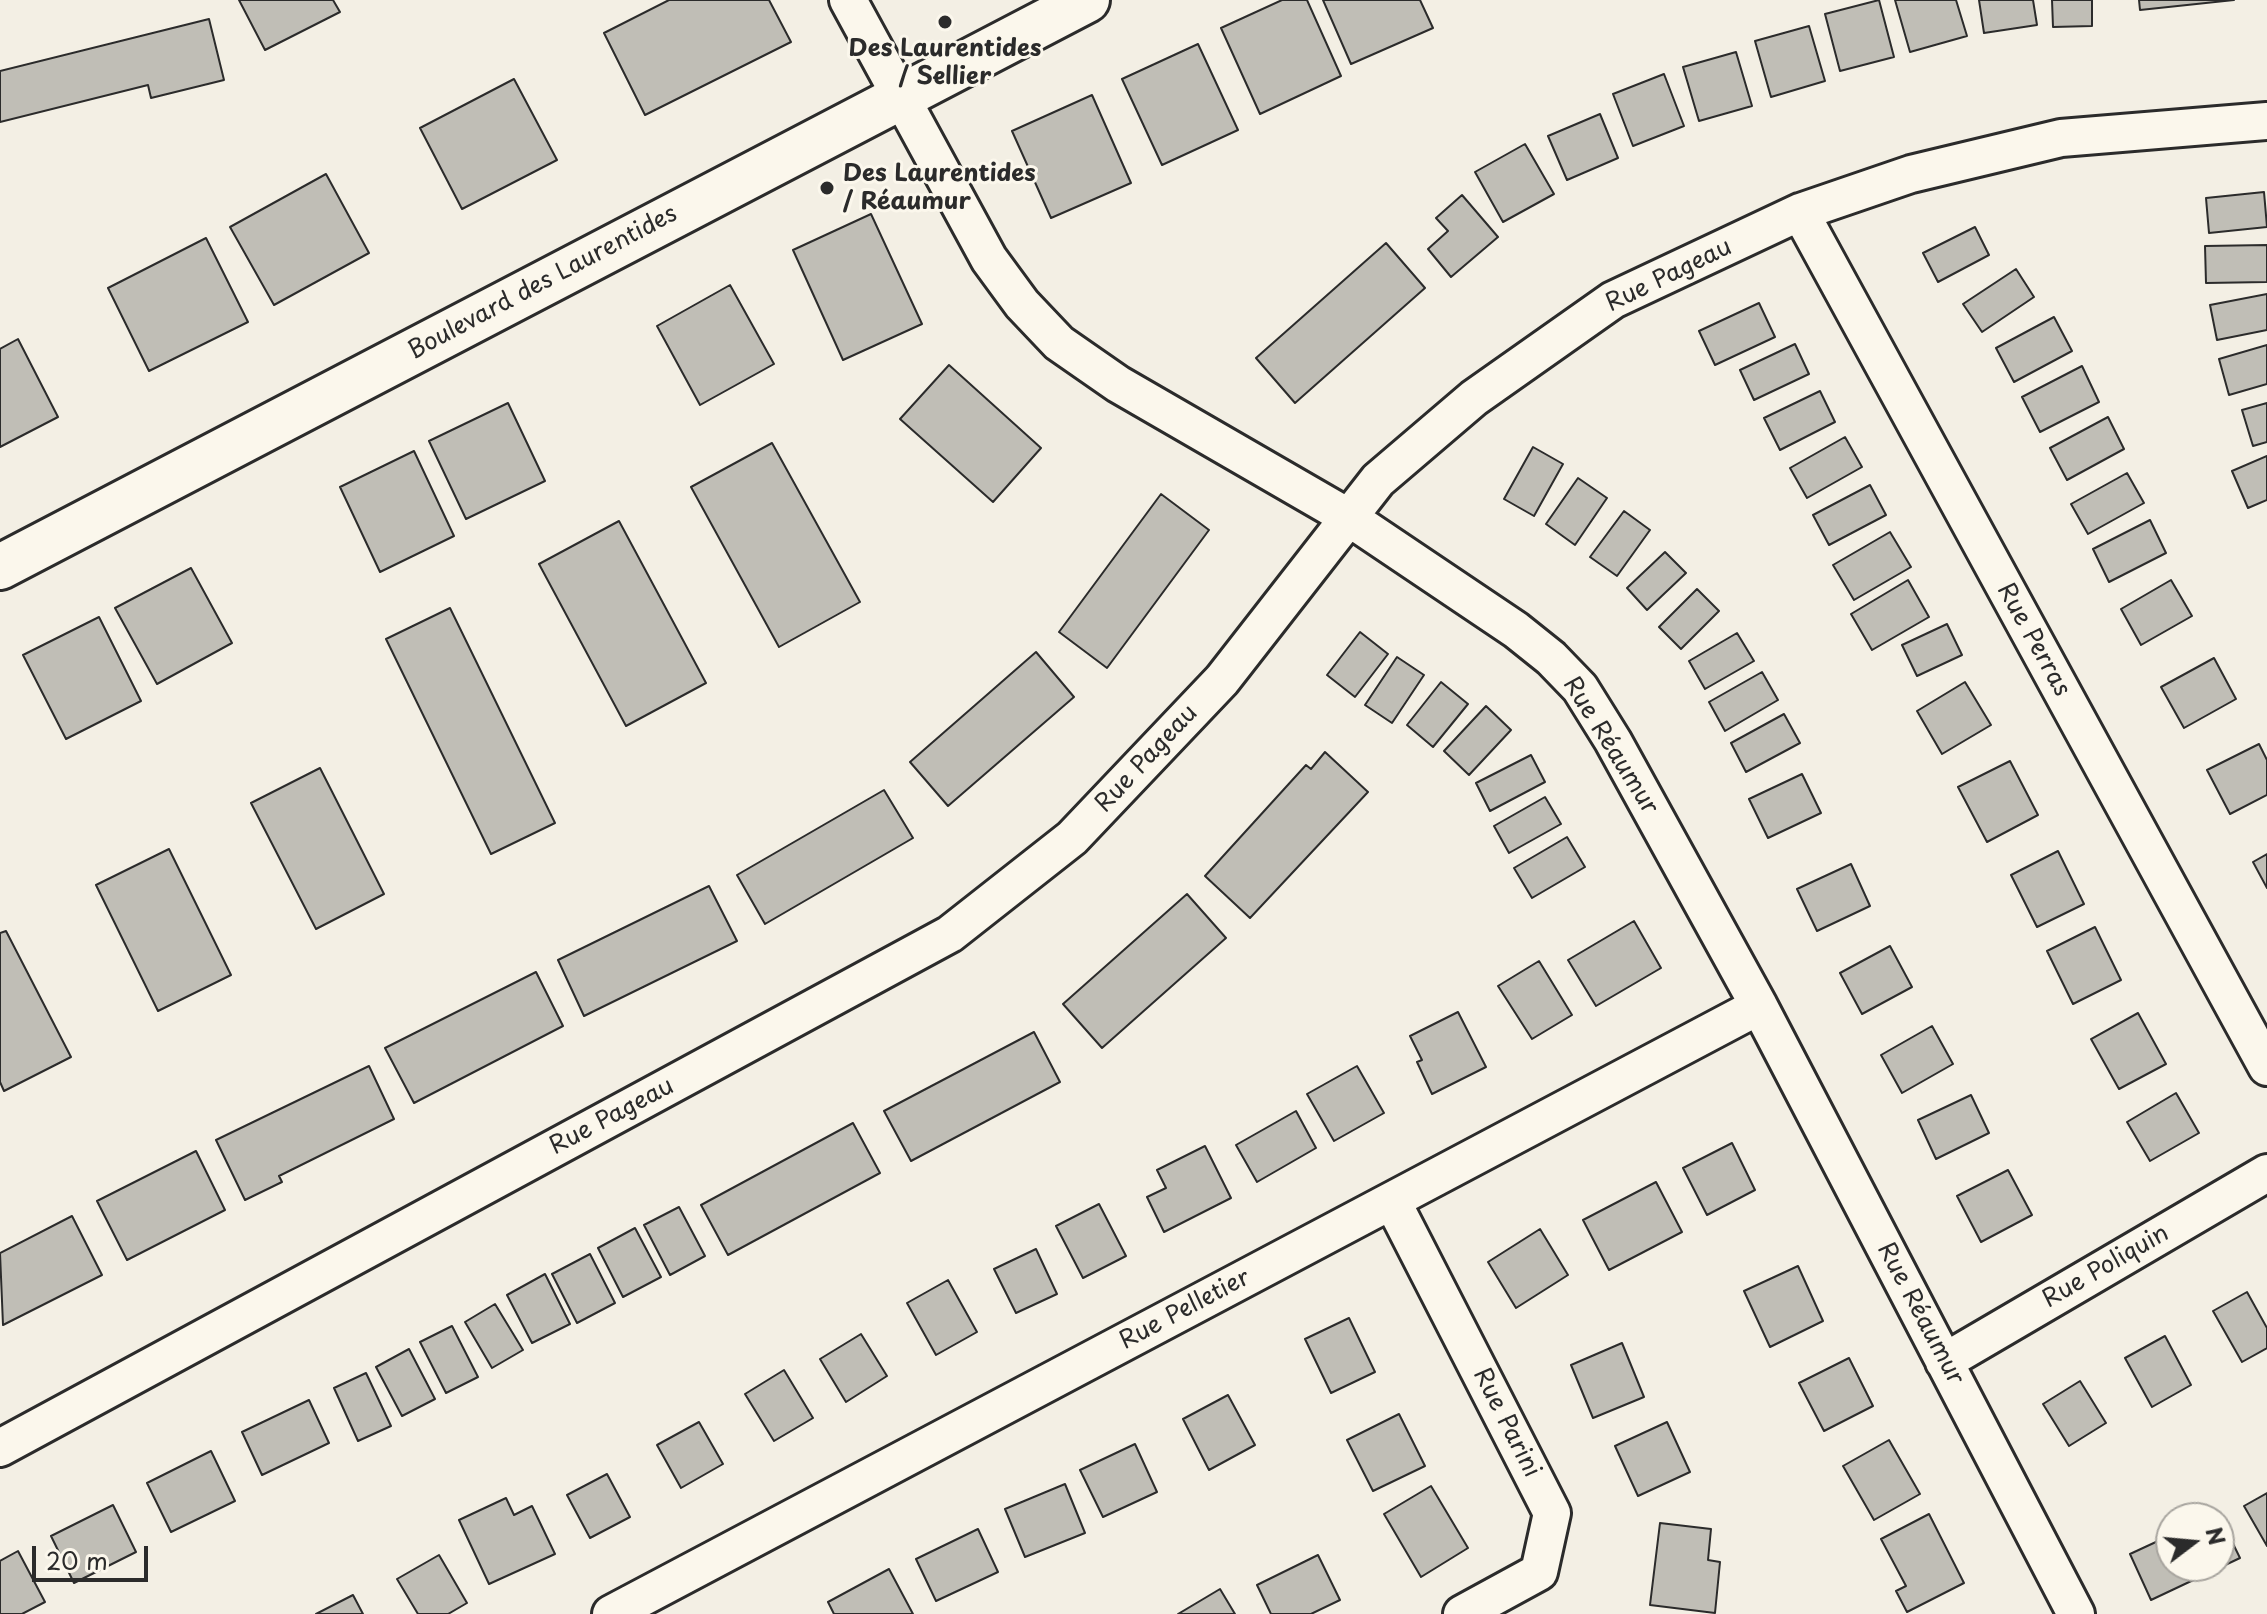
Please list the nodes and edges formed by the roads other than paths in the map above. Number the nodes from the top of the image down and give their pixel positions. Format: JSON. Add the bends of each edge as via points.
{"nodes":[{"id":1,"x":848,"y":0,"type":"edge"},
{"id":2,"x":1087,"y":0,"type":"edge"},
{"id":3,"x":900,"y":97,"type":"junction"},
{"id":4,"x":2267,"y":121,"type":"edge"},
{"id":5,"x":1800,"y":212,"type":"junction"},
{"id":6,"x":1348,"y":517,"type":"junction"},
{"id":7,"x":0,"y":567,"type":"edge"},
{"id":8,"x":1759,"y":1006,"type":"junction"},
{"id":9,"x":2267,"y":1067,"type":"edge"},
{"id":10,"x":2267,"y":1173,"type":"edge"},
{"id":11,"x":1392,"y":1201,"type":"junction"},
{"id":12,"x":1944,"y":1362,"type":"junction"},
{"id":13,"x":0,"y":1448,"type":"edge"},
{"id":14,"x":611,"y":1614,"type":"edge"},
{"id":15,"x":1462,"y":1614,"type":"edge"},
{"id":16,"x":2076,"y":1614,"type":"edge"}],
"edges":[{"from":1,"to":3,"type":"street","name":"Rue Réaumur"},
{"from":2,"to":3,"type":"street","name":"Boulevard des Laurentides"},
{"from":3,"to":6,"type":"street","name":"Rue Réaumur","via":[[989,259],[1059,343],[1118,384]]},
{"from":3,"to":7,"type":"street","name":"Boulevard des Laurentides"},
{"from":4,"to":5,"type":"street","name":"Rue Pageau","via":[[2061,138],[1911,174]]},
{"from":5,"to":6,"type":"street","name":"Rue Pageau","via":[[1613,300],[1474,398],[1378,480]]},
{"from":5,"to":9,"type":"street","name":"Rue Perras"},
{"from":6,"to":8,"type":"street","name":"Rue Réaumur","via":[[1516,630],[1580,688]]},
{"from":6,"to":13,"type":"street","name":"Rue Pageau","via":[[1222,680],[1072,838],[950,934]]},
{"from":8,"to":11,"type":"street","name":"Rue Pelletier"},
{"from":8,"to":12,"type":"street","name":"Rue Réaumur"},
{"from":10,"to":12,"type":"street","name":"Rue Poliquin"},
{"from":11,"to":14,"type":"street","name":"Rue Pelletier"},
{"from":11,"to":15,"type":"street","name":"Rue Parini","via":[[1552,1513],[1539,1572]]},
{"from":12,"to":16,"type":"street","name":"Rue Réaumur"}]}
